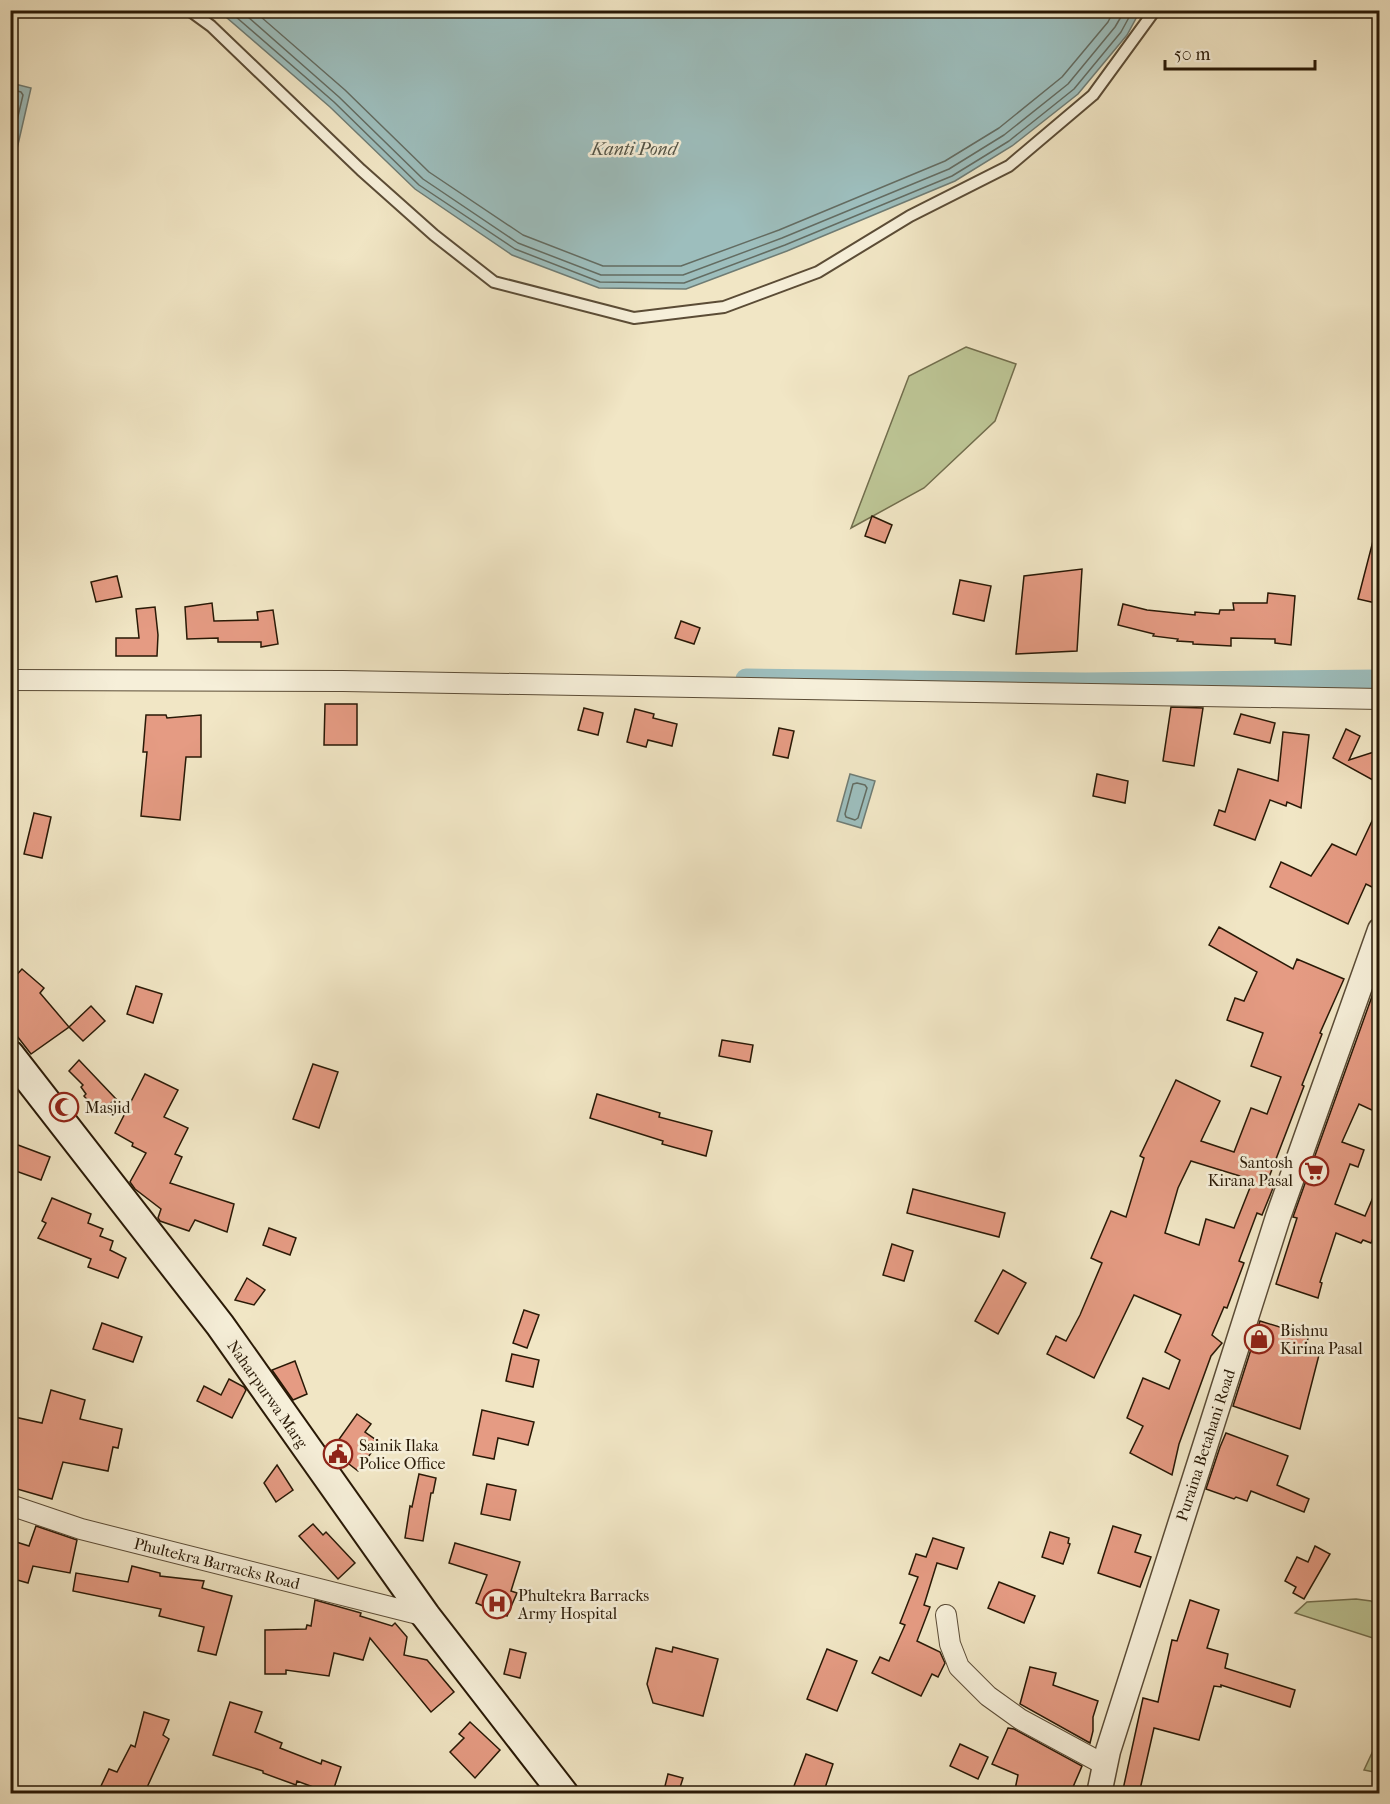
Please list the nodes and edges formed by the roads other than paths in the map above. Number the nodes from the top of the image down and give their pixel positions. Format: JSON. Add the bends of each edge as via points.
{"nodes":[{"id":1,"x":189,"y":10,"type":"edge"},
{"id":2,"x":1155,"y":10,"type":"edge"},
{"id":3,"x":10,"y":680,"type":"edge"},
{"id":4,"x":1380,"y":699,"type":"edge"},
{"id":5,"x":1380,"y":930,"type":"edge"},
{"id":6,"x":10,"y":1055,"type":"edge"},
{"id":7,"x":10,"y":1505,"type":"edge"},
{"id":8,"x":946,"y":1615,"type":"dead end"},
{"id":9,"x":426,"y":1616,"type":"junction"},
{"id":10,"x":1105,"y":1765,"type":"junction"},
{"id":11,"x":564,"y":1794,"type":"edge"},
{"id":12,"x":1099,"y":1794,"type":"edge"}],
"edges":[{"from":1,"to":2,"type":"lane","via":[[211,26],[434,235],[494,282],[634,318],[724,307],[818,272],[910,216],[1009,166],[1093,95]]},
{"from":3,"to":4,"type":"street","via":[[344,681]]},
{"from":5,"to":10,"type":"street","name":"Puraina Betahani Road","via":[[1278,1216]]},
{"from":6,"to":9,"type":"main road","name":"Naharpurwa Marg","via":[[220,1325]]},
{"from":7,"to":9,"type":"street","name":"Phultekra Barracks Road","via":[[81,1529]]},
{"from":8,"to":10,"type":"street","via":[[950,1644],[959,1667],[988,1696],[1020,1719]]},
{"from":9,"to":11,"type":"main road","name":"Naharpurwa Marg"},
{"from":10,"to":12,"type":"street","name":"Puraina Betahani Road"}]}
